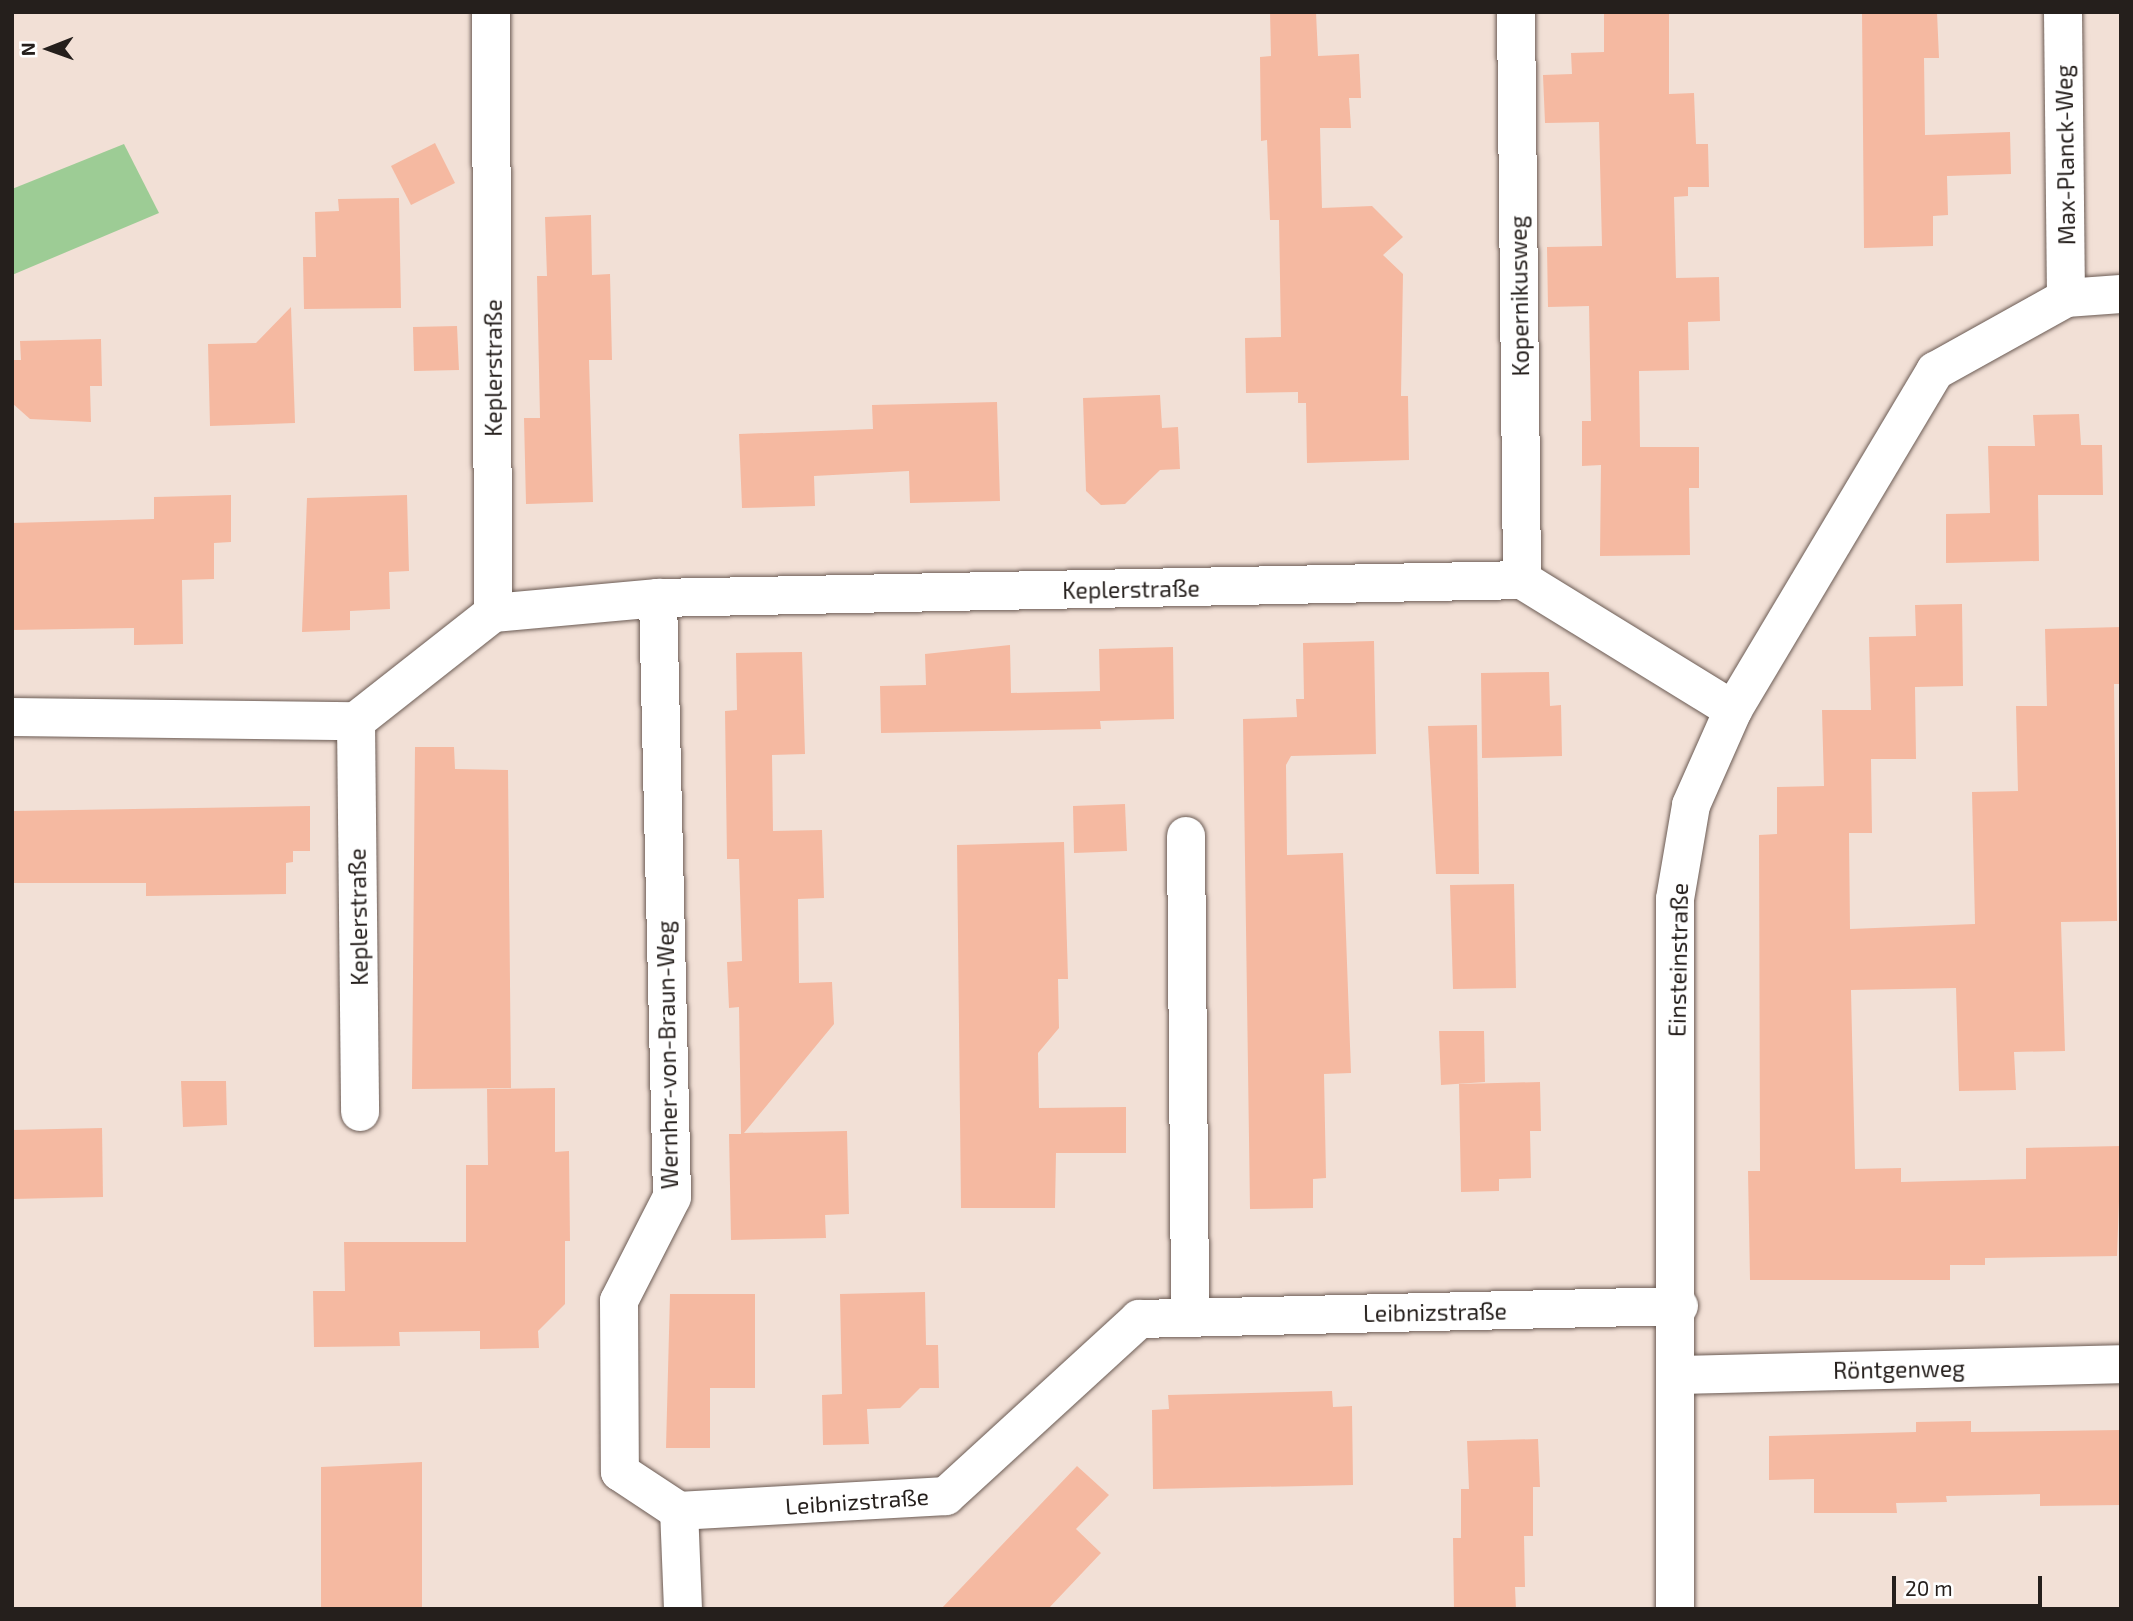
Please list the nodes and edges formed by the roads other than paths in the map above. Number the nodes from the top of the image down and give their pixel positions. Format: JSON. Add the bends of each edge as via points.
{"nodes":[{"id":1,"x":491,"y":12,"type":"edge"},
{"id":2,"x":1516,"y":12,"type":"edge"},
{"id":3,"x":2063,"y":12,"type":"edge"},
{"id":4,"x":2121,"y":294,"type":"edge"},
{"id":5,"x":2066,"y":298,"type":"junction"},
{"id":6,"x":1522,"y":580,"type":"junction"},
{"id":7,"x":658,"y":597,"type":"junction"},
{"id":8,"x":493,"y":613,"type":"junction"},
{"id":9,"x":1733,"y":710,"type":"junction"},
{"id":10,"x":12,"y":717,"type":"edge"},
{"id":11,"x":356,"y":721,"type":"junction"},
{"id":12,"x":1186,"y":836,"type":"dead end"},
{"id":13,"x":360,"y":1112,"type":"dead end"},
{"id":14,"x":1679,"y":1307,"type":"junction"},
{"id":15,"x":1191,"y":1317,"type":"junction"},
{"id":16,"x":2121,"y":1364,"type":"edge"},
{"id":17,"x":1678,"y":1375,"type":"junction"},
{"id":18,"x":679,"y":1511,"type":"junction"},
{"id":19,"x":683,"y":1609,"type":"edge"},
{"id":20,"x":1675,"y":1609,"type":"edge"}],
"edges":[{"from":1,"to":8,"type":"street","name":"Keplerstraße"},
{"from":2,"to":6,"type":"street","name":"Kopernikusweg"},
{"from":3,"to":5,"type":"street","name":"Max-Planck-Weg"},
{"from":4,"to":5,"type":"street","name":"Einsteinstraße"},
{"from":5,"to":9,"type":"street","name":"Einsteinstraße","via":[[1935,371]]},
{"from":6,"to":7,"type":"street","name":"Keplerstraße"},
{"from":6,"to":9,"type":"street"},
{"from":7,"to":8,"type":"street","name":"Keplerstraße"},
{"from":7,"to":18,"type":"street","name":"Wernher-von-Braun-Weg","via":[[672,1197],[619,1301],[620,1472]]},
{"from":8,"to":11,"type":"street"},
{"from":9,"to":14,"type":"street","name":"Einsteinstraße","via":[[1691,805],[1675,899]]},
{"from":10,"to":11,"type":"street"},
{"from":11,"to":13,"type":"street","name":"Keplerstraße"},
{"from":12,"to":15,"type":"street"},
{"from":14,"to":15,"type":"street","name":"Leibnizstraße"},
{"from":14,"to":17,"type":"street","name":"Einsteinstraße"},
{"from":15,"to":18,"type":"street","name":"Leibnizstraße","via":[[1139,1319],[946,1496]]},
{"from":16,"to":17,"type":"street","name":"Röntgenweg"},
{"from":17,"to":20,"type":"street","name":"Einsteinstraße"},
{"from":18,"to":19,"type":"street"}]}
